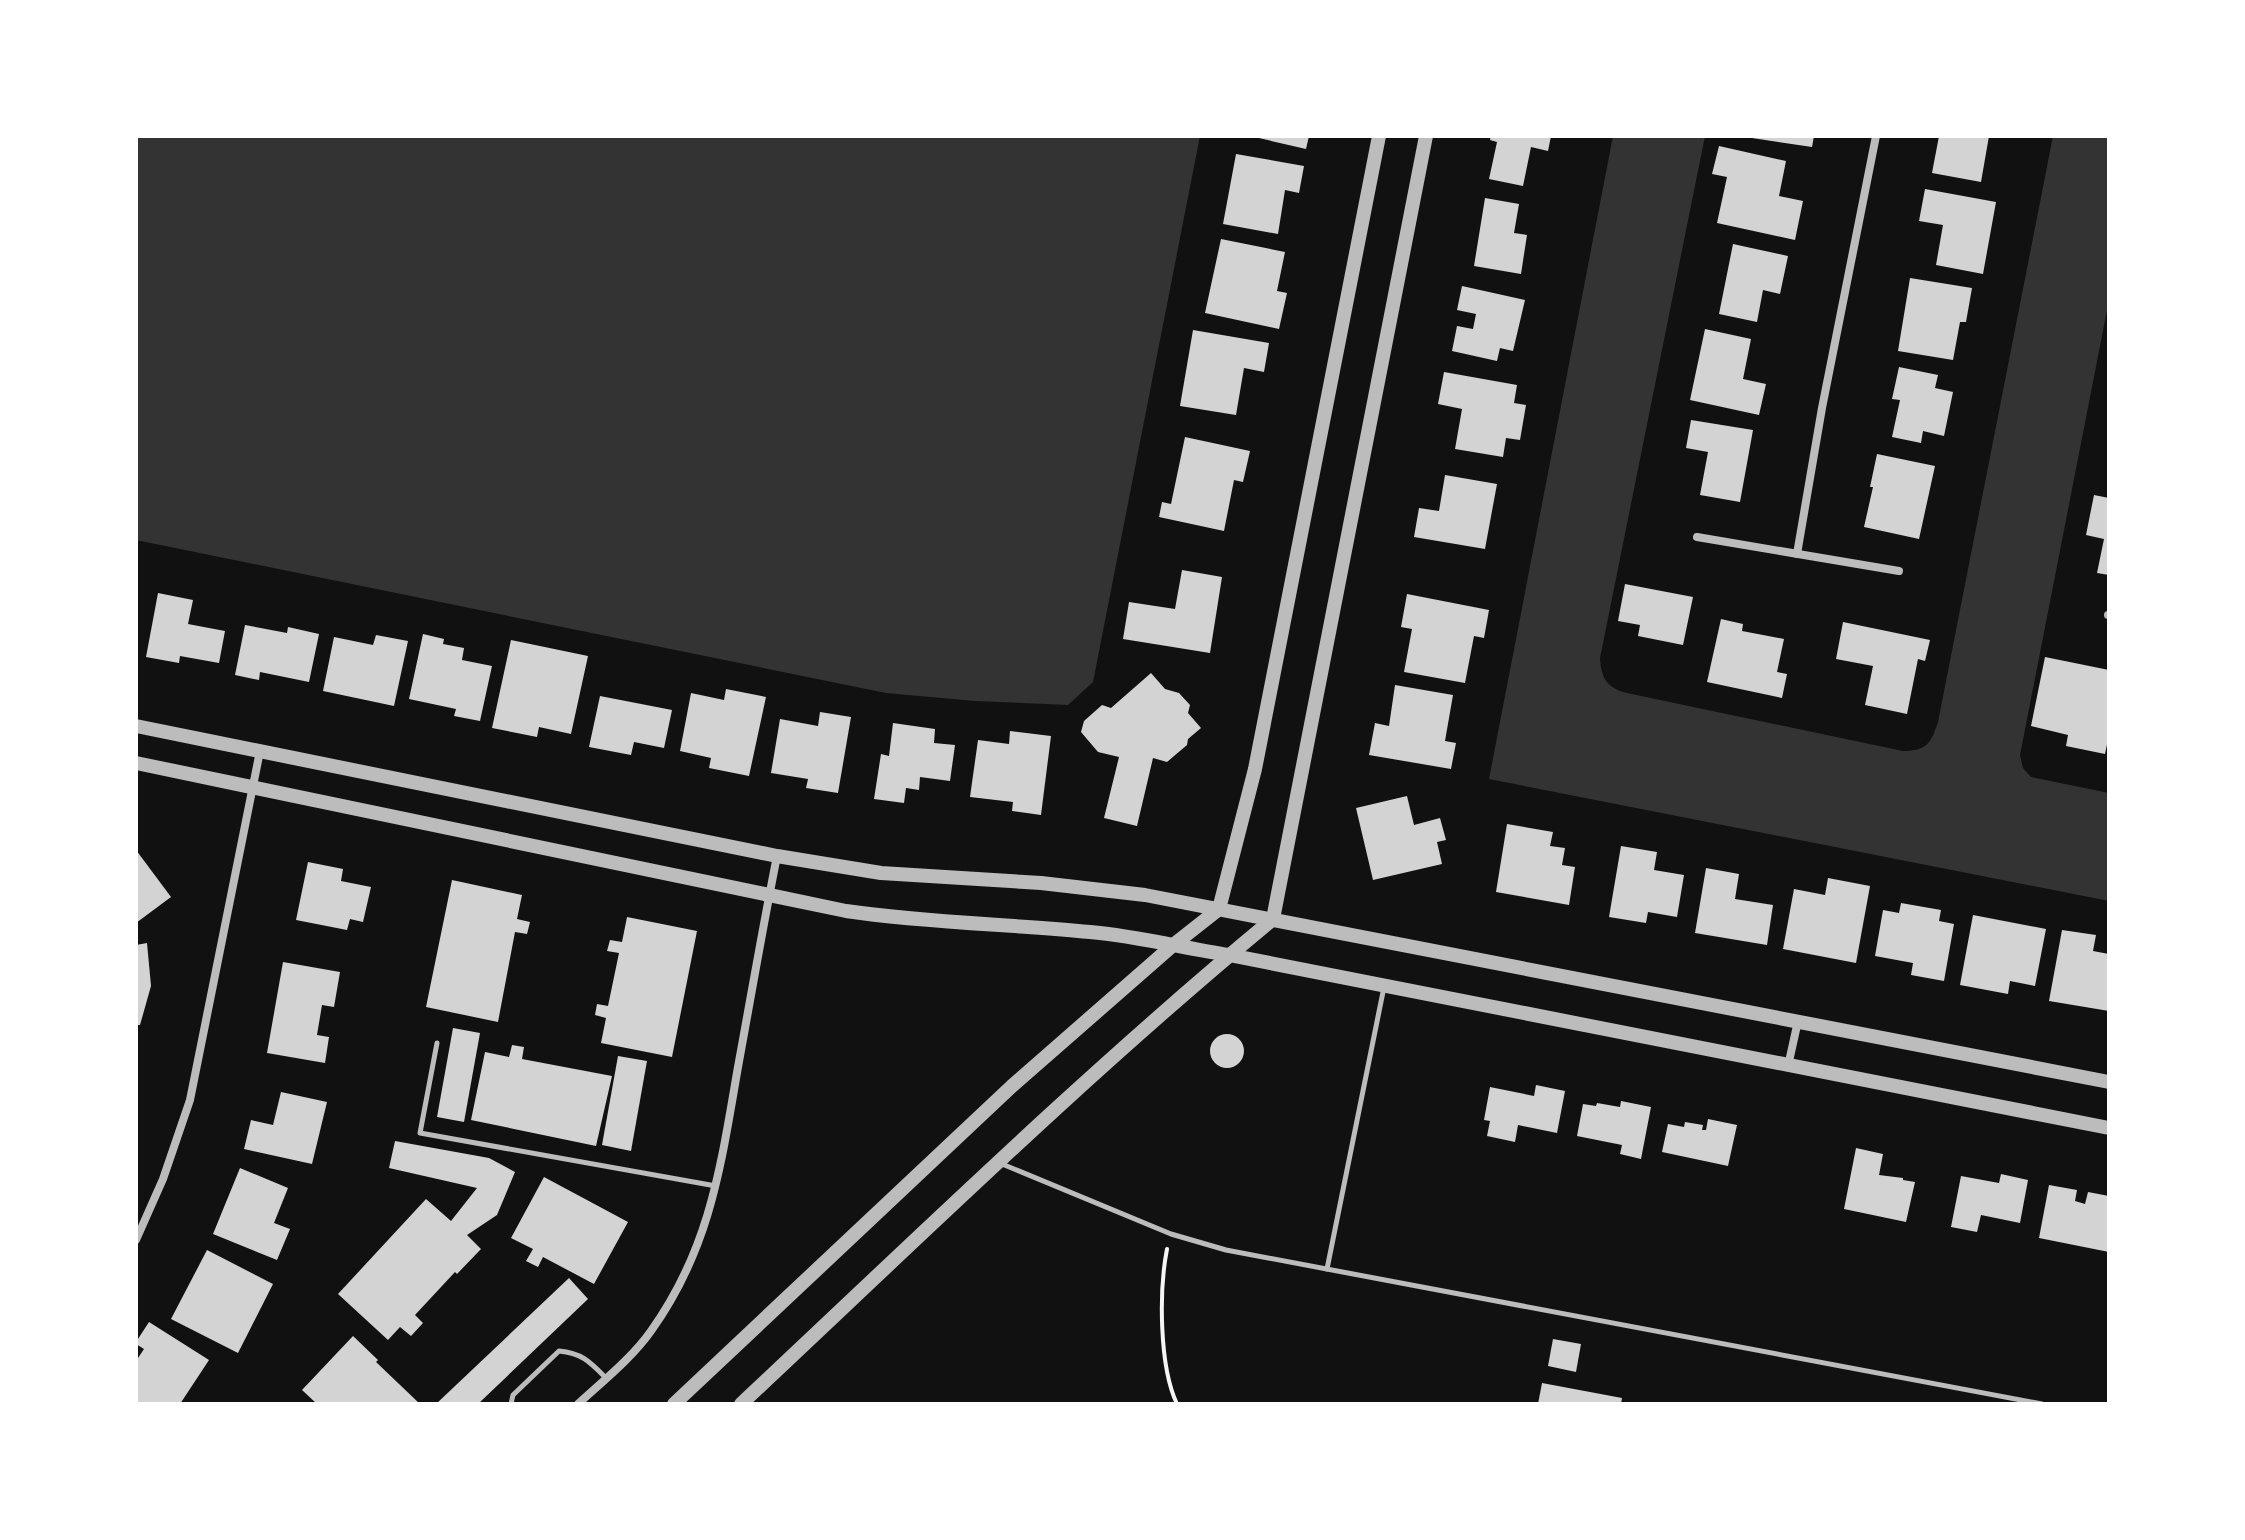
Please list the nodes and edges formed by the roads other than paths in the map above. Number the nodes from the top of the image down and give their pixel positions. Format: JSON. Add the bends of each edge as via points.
{"nodes":[{"id":1,"x":1379,"y":136,"type":"edge"},
{"id":2,"x":1426,"y":136,"type":"edge"},
{"id":3,"x":1876,"y":136,"type":"edge"},
{"id":4,"x":1697,"y":537,"type":"dead end"},
{"id":5,"x":1797,"y":554,"type":"junction"},
{"id":6,"x":1899,"y":571,"type":"dead end"},
{"id":7,"x":136,"y":726,"type":"edge"},
{"id":8,"x":260,"y":751,"type":"junction"},
{"id":9,"x":136,"y":763,"type":"edge"},
{"id":10,"x":253,"y":787,"type":"junction"},
{"id":11,"x":777,"y":856,"type":"junction"},
{"id":12,"x":769,"y":895,"type":"junction"},
{"id":13,"x":1219,"y":909,"type":"junction"},
{"id":14,"x":1273,"y":919,"type":"junction"},
{"id":15,"x":1172,"y":946,"type":"junction"},
{"id":16,"x":1229,"y":955,"type":"junction"},
{"id":17,"x":1384,"y":986,"type":"junction"},
{"id":18,"x":1798,"y":1021,"type":"junction"},
{"id":19,"x":437,"y":1043,"type":"dead end"},
{"id":20,"x":1788,"y":1066,"type":"junction"},
{"id":21,"x":2109,"y":1082,"type":"edge"},
{"id":22,"x":2109,"y":1128,"type":"edge"},
{"id":23,"x":999,"y":1163,"type":"junction"},
{"id":24,"x":717,"y":1186,"type":"junction"},
{"id":25,"x":136,"y":1240,"type":"edge"},
{"id":26,"x":1327,"y":1269,"type":"junction"},
{"id":27,"x":606,"y":1378,"type":"junction"},
{"id":28,"x":511,"y":1404,"type":"edge"},
{"id":29,"x":578,"y":1404,"type":"edge"},
{"id":30,"x":674,"y":1404,"type":"edge"},
{"id":31,"x":741,"y":1404,"type":"edge"},
{"id":32,"x":2042,"y":1404,"type":"edge"}],
"edges":[{"from":1,"to":13,"type":"street","via":[[1255,769]]},
{"from":2,"to":14,"type":"street"},
{"from":3,"to":5,"type":"street"},
{"from":4,"to":5,"type":"street"},
{"from":5,"to":6,"type":"street"},
{"from":7,"to":8,"type":"street"},
{"from":8,"to":10,"type":"street"},
{"from":8,"to":11,"type":"street"},
{"from":9,"to":10,"type":"street"},
{"from":10,"to":12,"type":"street"},
{"from":10,"to":25,"type":"street","via":[[190,1100]]},
{"from":11,"to":12,"type":"street"},
{"from":11,"to":13,"type":"street","via":[[881,873],[1145,895]]},
{"from":12,"to":15,"type":"street","via":[[899,919],[1094,932]]},
{"from":12,"to":24,"type":"street"},
{"from":13,"to":14,"type":"street"},
{"from":13,"to":15,"type":"street"},
{"from":14,"to":16,"type":"street"},
{"from":14,"to":18,"type":"street"},
{"from":15,"to":16,"type":"street"},
{"from":15,"to":30,"type":"street","via":[[1012,1086]]},
{"from":16,"to":17,"type":"street"},
{"from":16,"to":23,"type":"street"},
{"from":17,"to":20,"type":"street"},
{"from":17,"to":26,"type":"lane"},
{"from":18,"to":20,"type":"street"},
{"from":18,"to":21,"type":"street"},
{"from":19,"to":24,"type":"lane","via":[[420,1133]]},
{"from":20,"to":22,"type":"street"},
{"from":23,"to":26,"type":"lane","via":[[1171,1234]]},
{"from":23,"to":31,"type":"street"},
{"from":24,"to":27,"type":"street","via":[[699,1243],[669,1304],[650,1333]]},
{"from":26,"to":32,"type":"lane"},
{"from":27,"to":28,"type":"lane","via":[[588,1360],[559,1351],[513,1395]]},
{"from":27,"to":29,"type":"street"}]}
